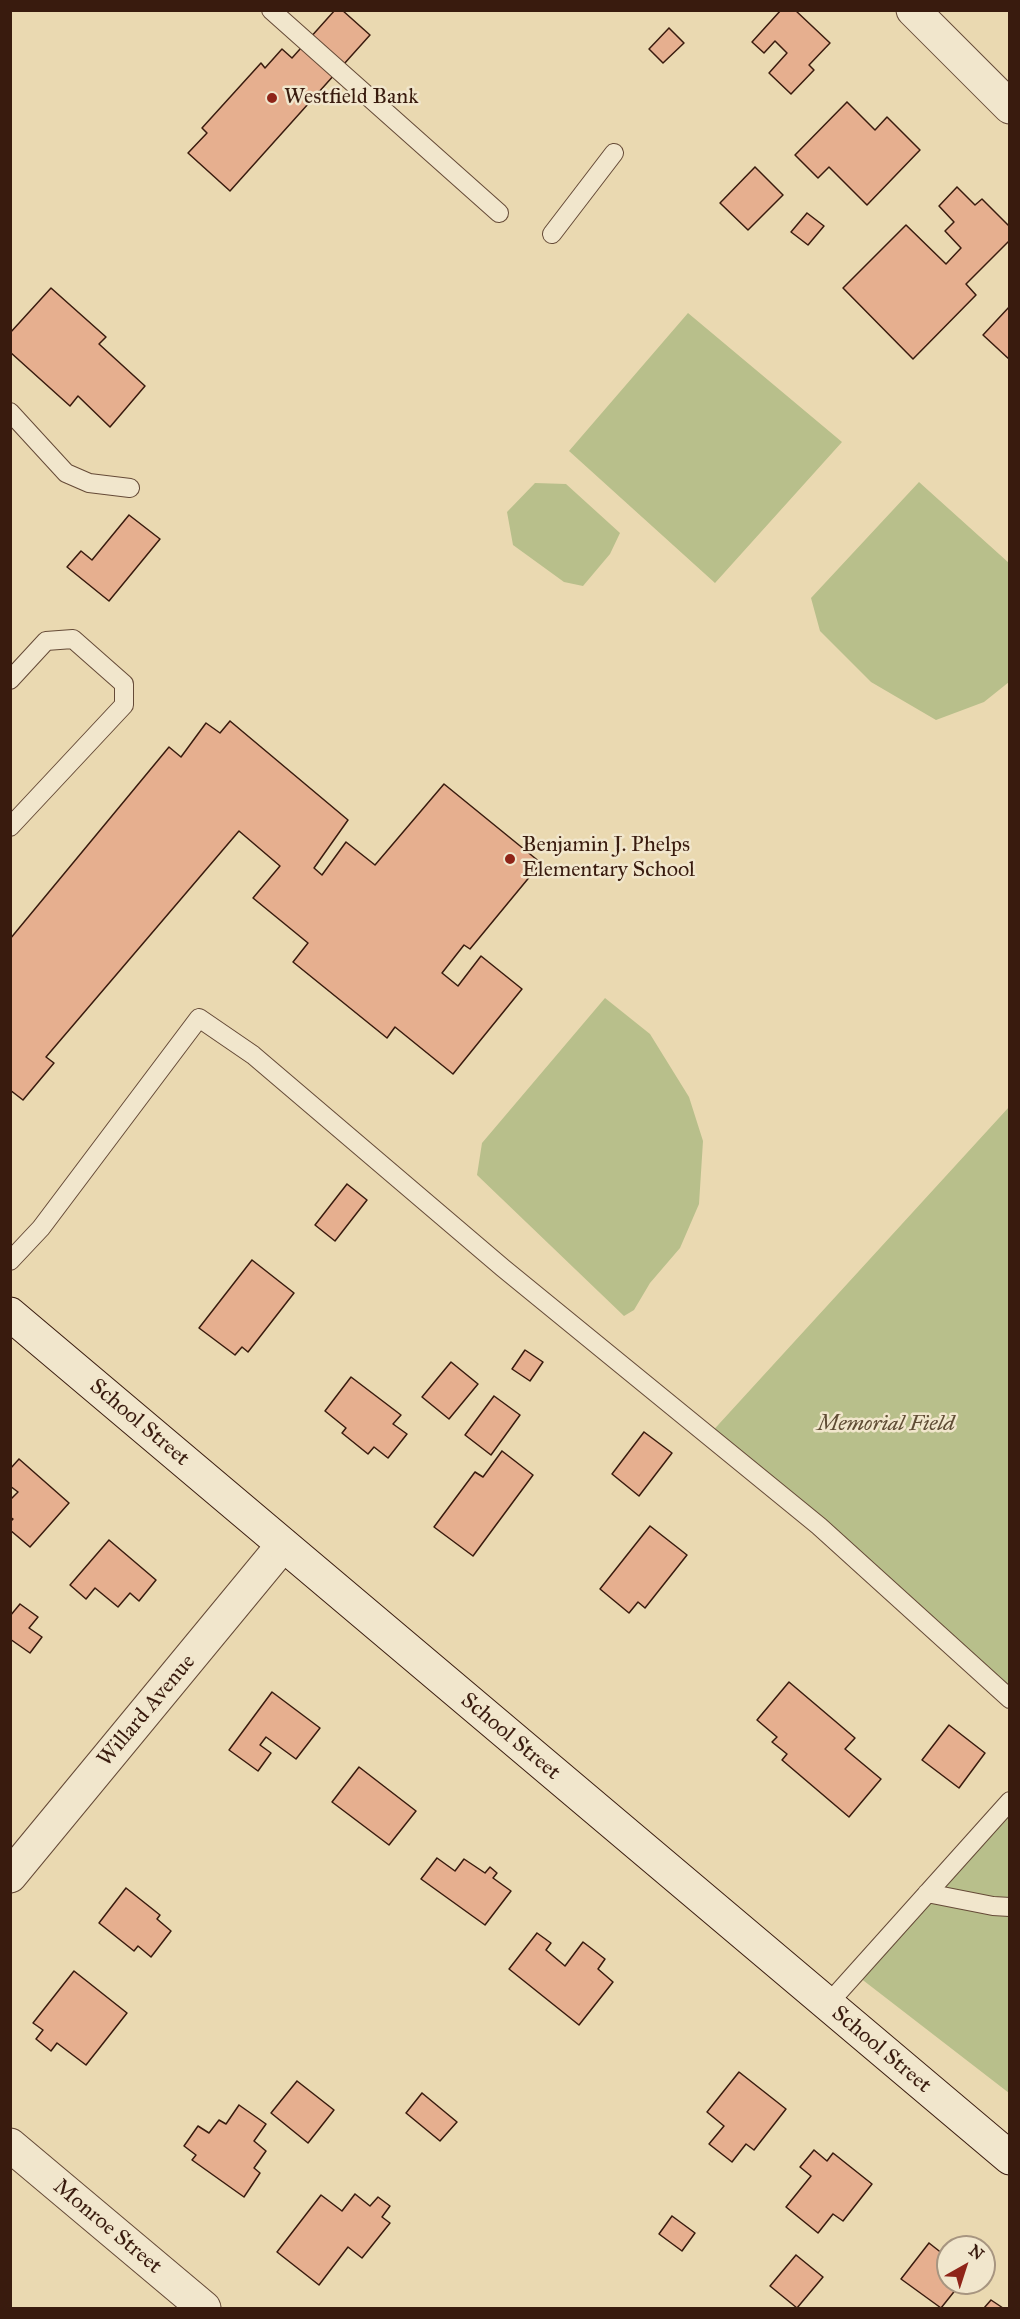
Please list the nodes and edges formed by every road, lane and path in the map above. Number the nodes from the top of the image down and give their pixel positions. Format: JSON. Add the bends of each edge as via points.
{"nodes":[{"id":1,"x":271,"y":10,"type":"edge"},
{"id":2,"x":913,"y":10,"type":"edge"},
{"id":3,"x":1010,"y":107,"type":"edge"},
{"id":4,"x":614,"y":153,"type":"dead end"},
{"id":5,"x":499,"y":213,"type":"dead end"},
{"id":6,"x":552,"y":234,"type":"dead end"},
{"id":7,"x":10,"y":412,"type":"edge"},
{"id":8,"x":130,"y":488,"type":"dead end"},
{"id":9,"x":10,"y":680,"type":"edge"},
{"id":10,"x":10,"y":827,"type":"edge"},
{"id":11,"x":10,"y":1261,"type":"edge"},
{"id":12,"x":10,"y":1314,"type":"edge"},
{"id":13,"x":284,"y":1545,"type":"junction"},
{"id":14,"x":1010,"y":1699,"type":"edge"},
{"id":15,"x":1010,"y":1801,"type":"edge"},
{"id":16,"x":10,"y":1876,"type":"edge"},
{"id":17,"x":927,"y":1893,"type":"junction"},
{"id":18,"x":1010,"y":1907,"type":"edge"},
{"id":19,"x":827,"y":2005,"type":"junction"},
{"id":20,"x":10,"y":2145,"type":"edge"},
{"id":21,"x":1010,"y":2158,"type":"edge"},
{"id":22,"x":204,"y":2308,"type":"edge"}],
"edges":[{"from":1,"to":5,"type":"lane"},
{"from":2,"to":3,"type":"street"},
{"from":4,"to":6,"type":"lane"},
{"from":7,"to":8,"type":"lane","via":[[66,473],[89,483]]},
{"from":9,"to":10,"type":"lane","via":[[46,641],[73,639],[124,684],[124,705]]},
{"from":11,"to":14,"type":"lane","via":[[41,1228],[199,1018],[253,1055],[503,1268],[819,1526]]},
{"from":12,"to":13,"type":"street","name":"School Street"},
{"from":13,"to":16,"type":"street","name":"Willard Avenue"},
{"from":13,"to":19,"type":"street","name":"School Street"},
{"from":15,"to":17,"type":"lane"},
{"from":17,"to":18,"type":"lane"},
{"from":17,"to":19,"type":"lane"},
{"from":19,"to":21,"type":"street","name":"School Street"},
{"from":20,"to":22,"type":"street","name":"Monroe Street"}]}
